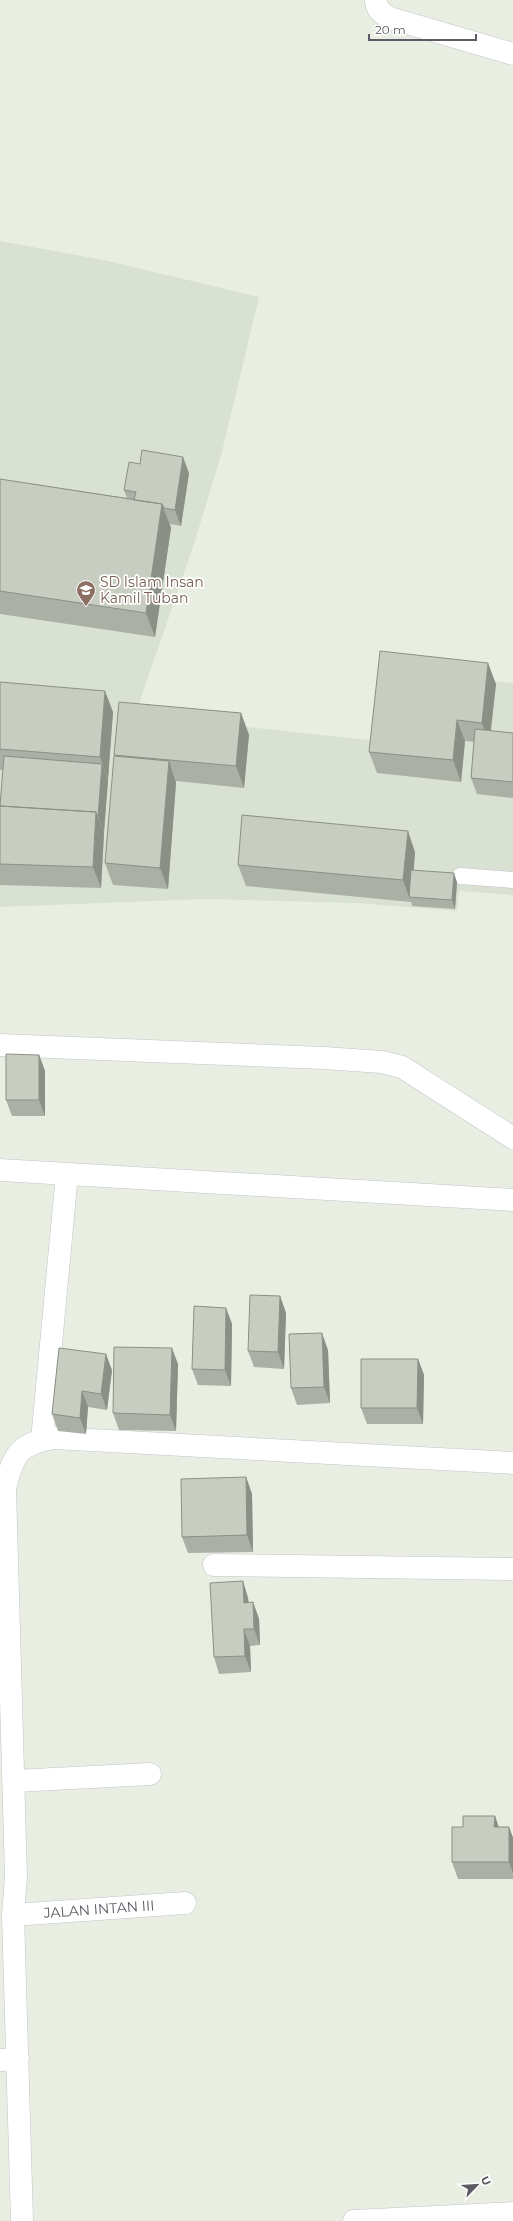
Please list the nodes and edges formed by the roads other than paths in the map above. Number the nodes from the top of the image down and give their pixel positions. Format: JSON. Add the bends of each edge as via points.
{"nodes":[{"id":1,"x":378,"y":5,"type":"edge"},
{"id":2,"x":513,"y":54,"type":"edge"},
{"id":3,"x":460,"y":876,"type":"dead end"},
{"id":4,"x":513,"y":880,"type":"edge"},
{"id":5,"x":0,"y":1045,"type":"edge"},
{"id":6,"x":513,"y":1138,"type":"edge"},
{"id":7,"x":0,"y":1170,"type":"edge"},
{"id":8,"x":67,"y":1174,"type":"junction"},
{"id":9,"x":513,"y":1200,"type":"edge"},
{"id":10,"x":42,"y":1440,"type":"junction"},
{"id":11,"x":513,"y":1463,"type":"edge"},
{"id":12,"x":214,"y":1565,"type":"dead end"},
{"id":13,"x":513,"y":1569,"type":"edge"},
{"id":14,"x":150,"y":1774,"type":"dead end"},
{"id":15,"x":14,"y":1781,"type":"junction"},
{"id":16,"x":185,"y":1903,"type":"dead end"},
{"id":17,"x":13,"y":1915,"type":"junction"},
{"id":18,"x":9,"y":2060,"type":"edge"},
{"id":19,"x":513,"y":2214,"type":"edge"},
{"id":20,"x":22,"y":2221,"type":"edge"},
{"id":21,"x":354,"y":2221,"type":"edge"}],
"edges":[{"from":1,"to":2,"type":"street","via":[[386,16],[397,21]]},
{"from":3,"to":4,"type":"lane"},
{"from":5,"to":6,"type":"street","via":[[382,1062],[402,1067]]},
{"from":7,"to":8,"type":"street"},
{"from":8,"to":9,"type":"street"},
{"from":8,"to":10,"type":"street"},
{"from":10,"to":11,"type":"street","via":[[54,1438]]},
{"from":10,"to":15,"type":"street","via":[[22,1449],[11,1464],[5,1489]]},
{"from":12,"to":13,"type":"street"},
{"from":14,"to":15,"type":"street"},
{"from":15,"to":17,"type":"street","via":[[16,1877]]},
{"from":16,"to":17,"type":"street","name":"JALAN INTAN III"},
{"from":17,"to":18,"type":"street"},
{"from":18,"to":20,"type":"street"},
{"from":19,"to":21,"type":"street"}]}
